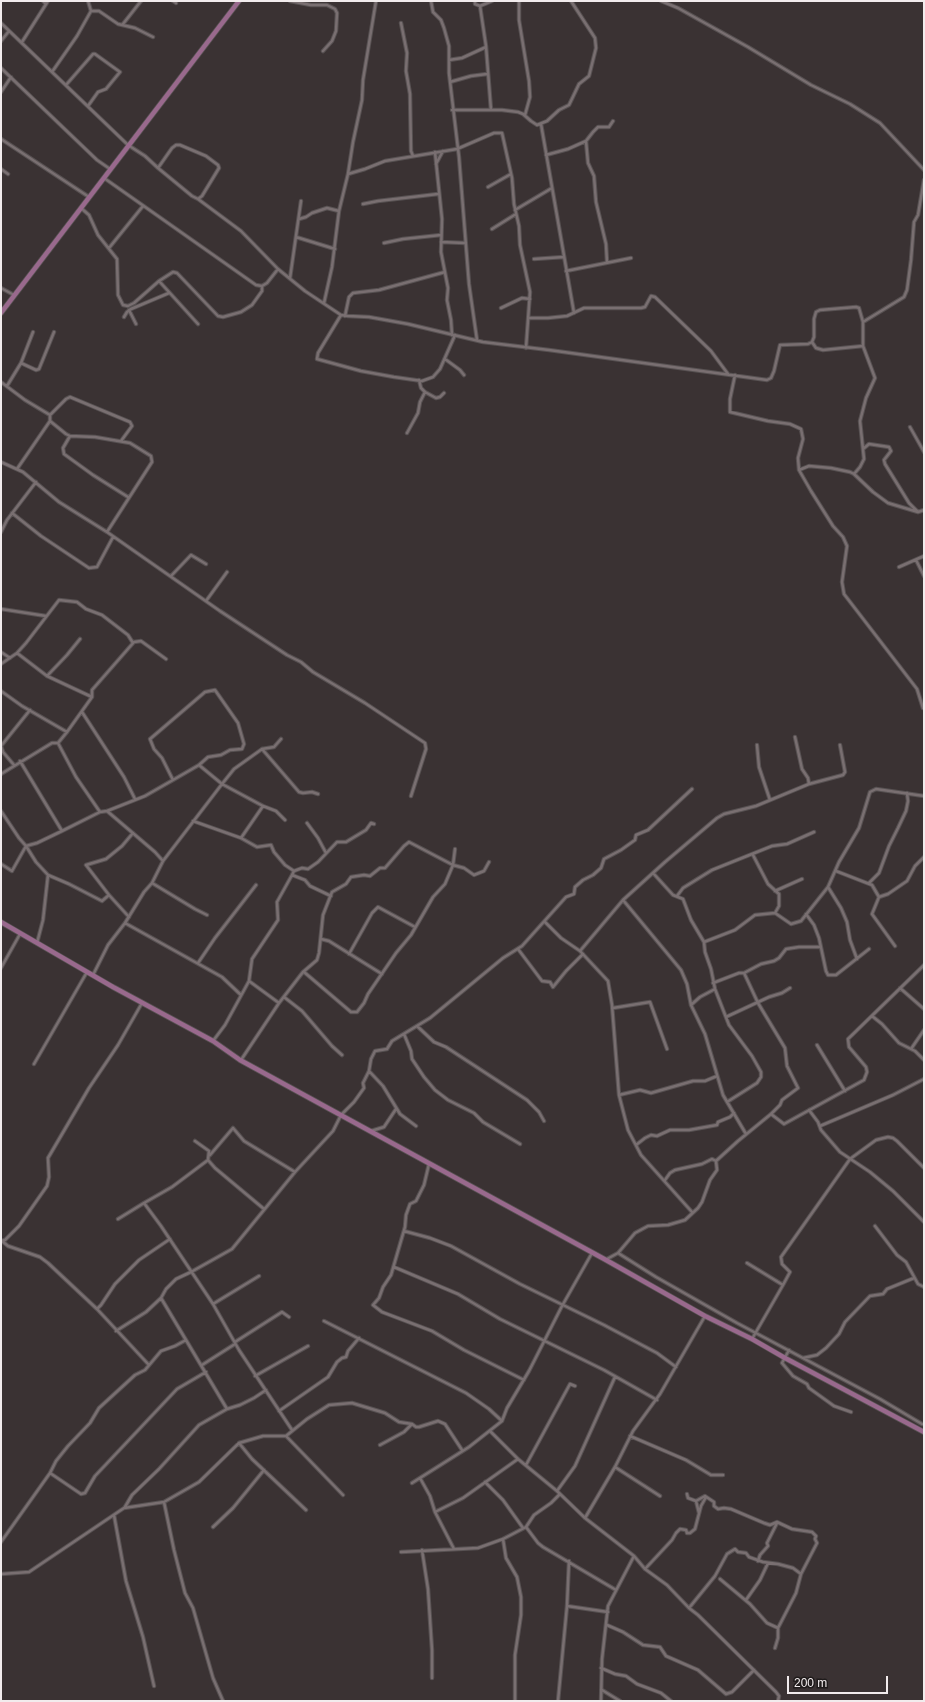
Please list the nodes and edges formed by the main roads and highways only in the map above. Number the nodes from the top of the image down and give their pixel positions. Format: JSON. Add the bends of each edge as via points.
{"nodes":[{"id":1,"x":239,"y":1,"type":"edge"},
{"id":2,"x":1,"y":313,"type":"edge"},
{"id":3,"x":1,"y":922,"type":"edge"},
{"id":4,"x":924,"y":1432,"type":"edge"}],
"edges":[{"from":1,"to":2,"type":"main road"},
{"from":3,"to":4,"type":"main road","via":[[212,1041],[240,1060],[705,1316]]}]}
